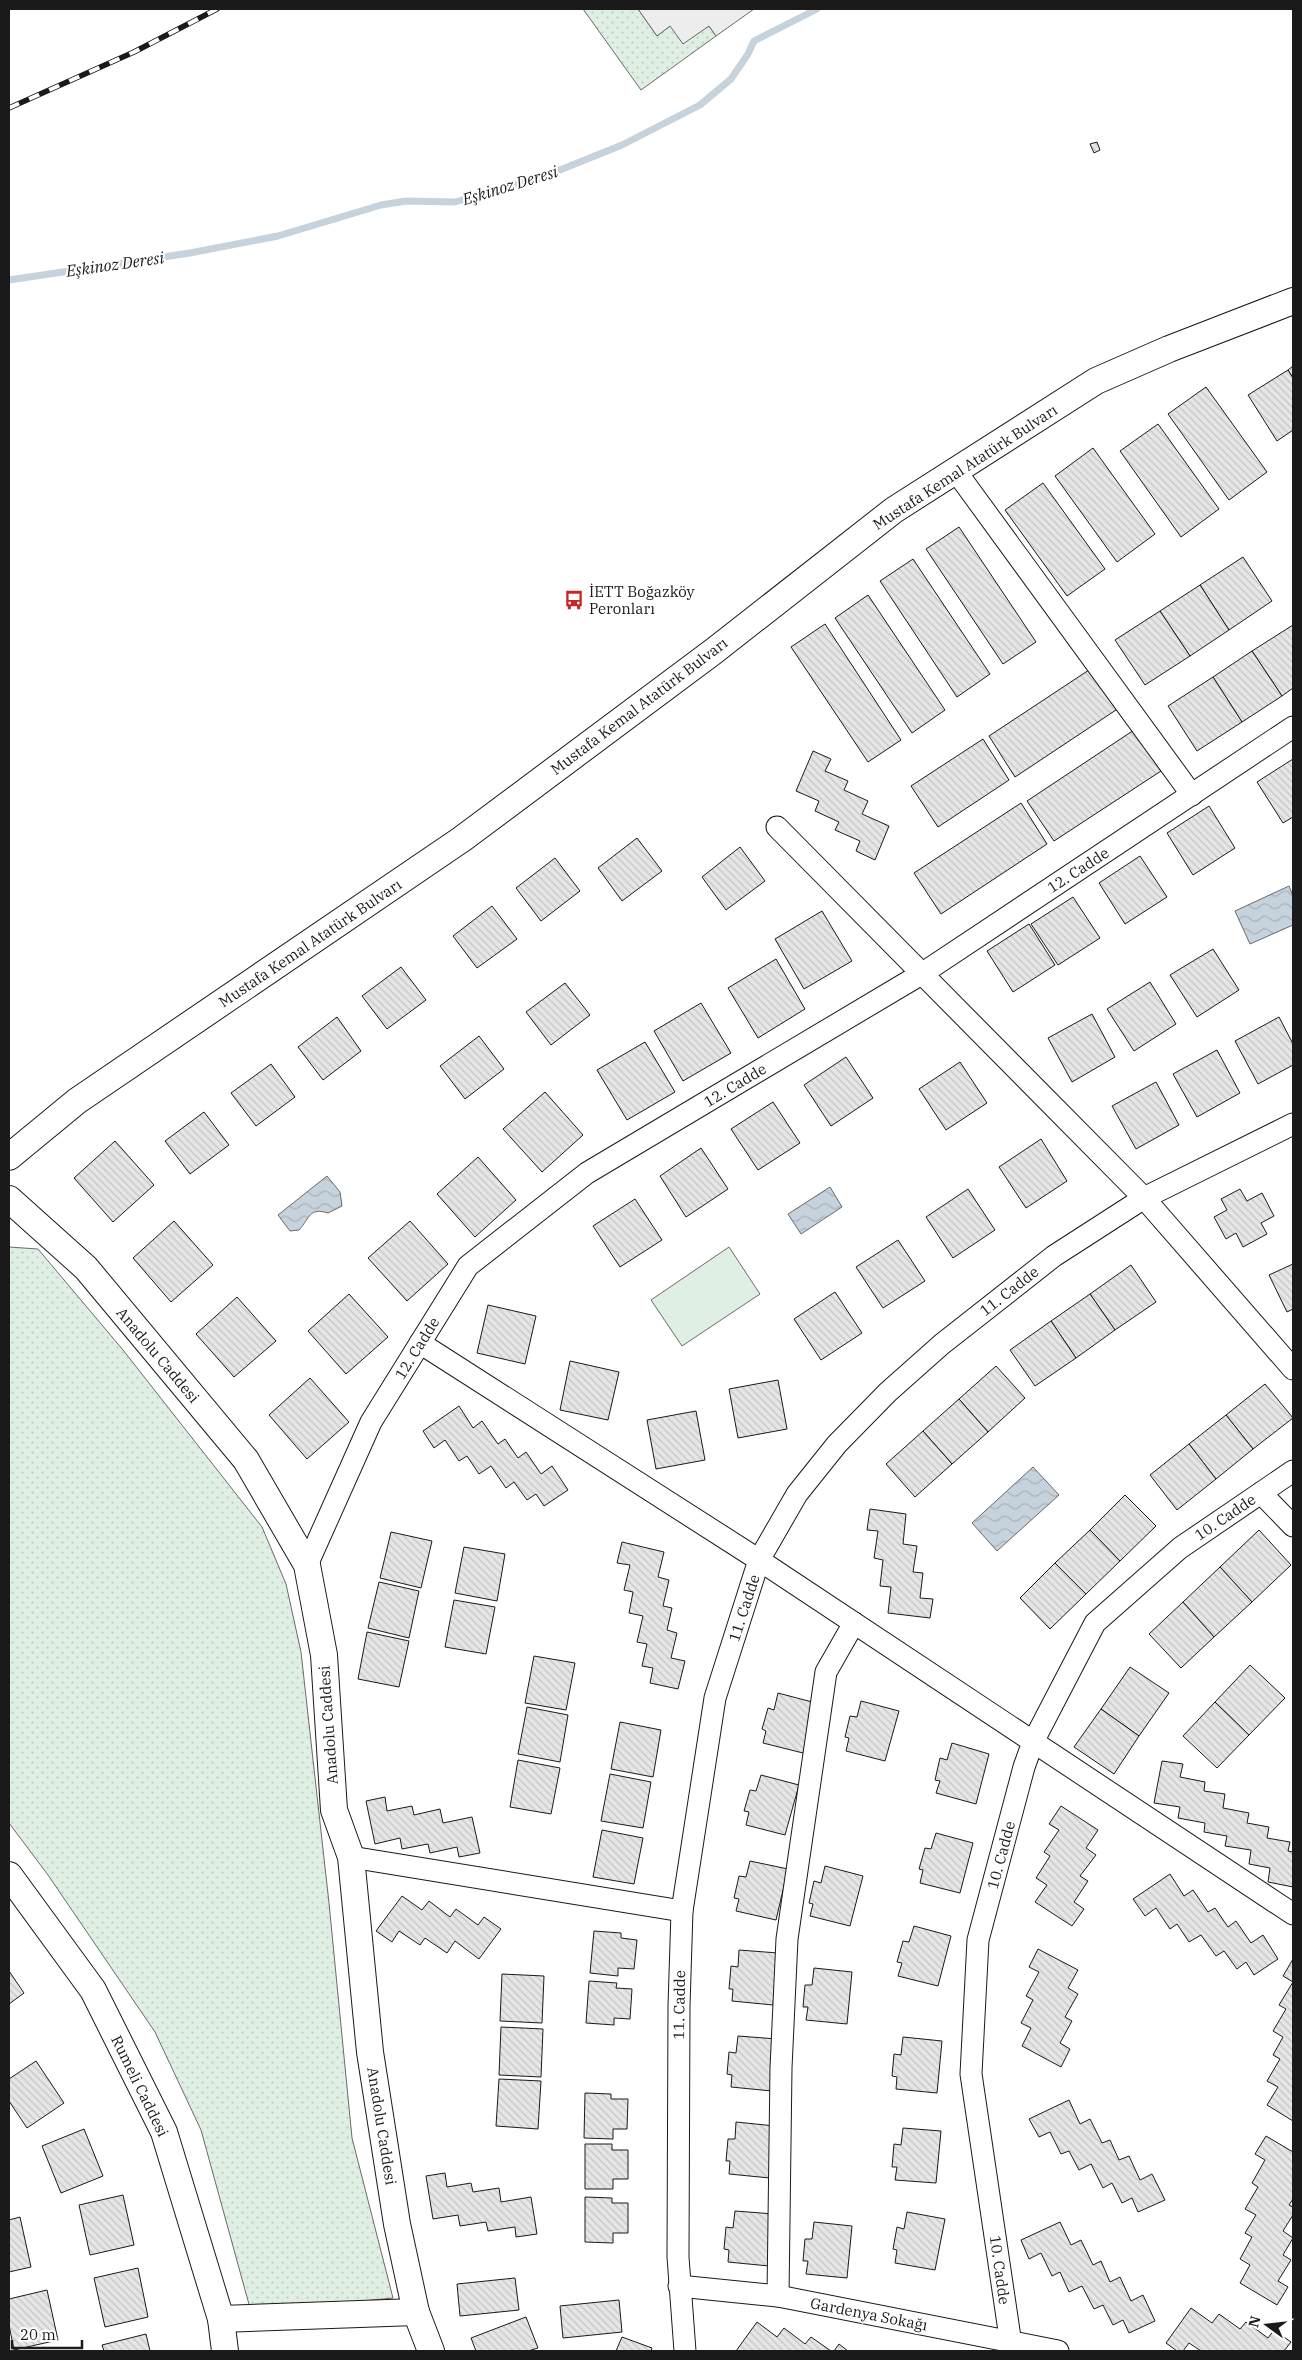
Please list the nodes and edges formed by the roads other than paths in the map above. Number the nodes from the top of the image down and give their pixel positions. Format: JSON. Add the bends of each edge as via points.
{"nodes":[{"id":1,"x":1293,"y":301,"type":"edge"},
{"id":2,"x":955,"y":470,"type":"junction"},
{"id":3,"x":1293,"y":727,"type":"edge"},
{"id":4,"x":1192,"y":795,"type":"junction"},
{"id":5,"x":776,"y":827,"type":"dead end"},
{"id":6,"x":923,"y":973,"type":"junction"},
{"id":7,"x":1293,"y":1124,"type":"edge"},
{"id":8,"x":9,"y":1157,"type":"edge"},
{"id":9,"x":1144,"y":1198,"type":"junction"},
{"id":10,"x":9,"y":1199,"type":"edge"},
{"id":11,"x":420,"y":1343,"type":"junction"},
{"id":12,"x":1293,"y":1369,"type":"edge"},
{"id":13,"x":1293,"y":1471,"type":"edge"},
{"id":14,"x":1261,"y":1493,"type":"junction"},
{"id":15,"x":1293,"y":1526,"type":"edge"},
{"id":16,"x":759,"y":1560,"type":"junction"},
{"id":17,"x":307,"y":1565,"type":"junction"},
{"id":18,"x":854,"y":1623,"type":"junction"},
{"id":19,"x":1034,"y":1742,"type":"junction"},
{"id":20,"x":351,"y":1857,"type":"junction"},
{"id":21,"x":9,"y":1875,"type":"edge"},
{"id":22,"x":682,"y":1911,"type":"junction"},
{"id":23,"x":1293,"y":1914,"type":"edge"},
{"id":24,"x":679,"y":2286,"type":"junction"},
{"id":25,"x":778,"y":2296,"type":"junction"},
{"id":26,"x":416,"y":2312,"type":"junction"},
{"id":27,"x":221,"y":2319,"type":"junction"},
{"id":28,"x":1011,"y":2347,"type":"edge"},
{"id":29,"x":225,"y":2351,"type":"edge"},
{"id":30,"x":431,"y":2351,"type":"edge"},
{"id":31,"x":685,"y":2351,"type":"edge"},
{"id":32,"x":1058,"y":2351,"type":"edge"}],
"edges":[{"from":1,"to":2,"type":"street","name":"Mustafa Kemal Atatürk Bulvarı","via":[[1096,381]]},
{"from":2,"to":4,"type":"street"},
{"from":2,"to":8,"type":"street","name":"Mustafa Kemal Atatürk Bulvarı","via":[[894,510],[462,839],[77,1102]]},
{"from":3,"to":4,"type":"street","name":"12. Cadde"},
{"from":4,"to":6,"type":"street","name":"12. Cadde"},
{"from":5,"to":6,"type":"street"},
{"from":6,"to":9,"type":"street"},
{"from":6,"to":11,"type":"street","name":"12. Cadde","via":[[588,1173],[468,1266]]},
{"from":7,"to":9,"type":"street","name":"11. Cadde"},
{"from":9,"to":12,"type":"street"},
{"from":9,"to":16,"type":"street","name":"11. Cadde","via":[[1054,1256],[942,1344],[888,1392],[837,1444],[797,1494]]},
{"from":10,"to":17,"type":"street","name":"Anadolu Caddesi","via":[[86,1268],[246,1460]]},
{"from":11,"to":16,"type":"street"},
{"from":11,"to":17,"type":"street","name":"12. Cadde","via":[[371,1422]]},
{"from":13,"to":14,"type":"street","name":"10. Cadde"},
{"from":14,"to":15,"type":"street"},
{"from":14,"to":19,"type":"street","name":"10. Cadde","via":[[1180,1548],[1096,1623]]},
{"from":16,"to":18,"type":"street"},
{"from":16,"to":22,"type":"street","name":"11. Cadde","via":[[715,1698]]},
{"from":17,"to":20,"type":"street","name":"Anadolu Caddesi","via":[[324,1655],[334,1810]]},
{"from":18,"to":19,"type":"street"},
{"from":18,"to":25,"type":"street","via":[[826,1672],[787,1940],[780,2068]]},
{"from":19,"to":23,"type":"street"},
{"from":19,"to":28,"type":"street","name":"10. Cadde","via":[[1024,1767],[978,1940],[971,2074]]},
{"from":20,"to":22,"type":"street"},
{"from":20,"to":26,"type":"street","name":"Anadolu Caddesi","via":[[370,2052],[397,2224]]},
{"from":21,"to":27,"type":"street","name":"Rumeli Caddesi","via":[[93,1990],[164,2132]]},
{"from":22,"to":24,"type":"street","name":"11. Cadde","via":[[678,2006]]},
{"from":24,"to":25,"type":"street","name":"Gardenya Sokağı"},
{"from":24,"to":31,"type":"street","name":"11. Cadde"},
{"from":25,"to":28,"type":"street","name":"Gardenya Sokağı"},
{"from":26,"to":27,"type":"street"},
{"from":26,"to":30,"type":"street","name":"Anadolu Caddesi"},
{"from":27,"to":29,"type":"street","name":"Rumeli Caddesi"},
{"from":28,"to":32,"type":"street","name":"Gardenya Sokağı"}]}
